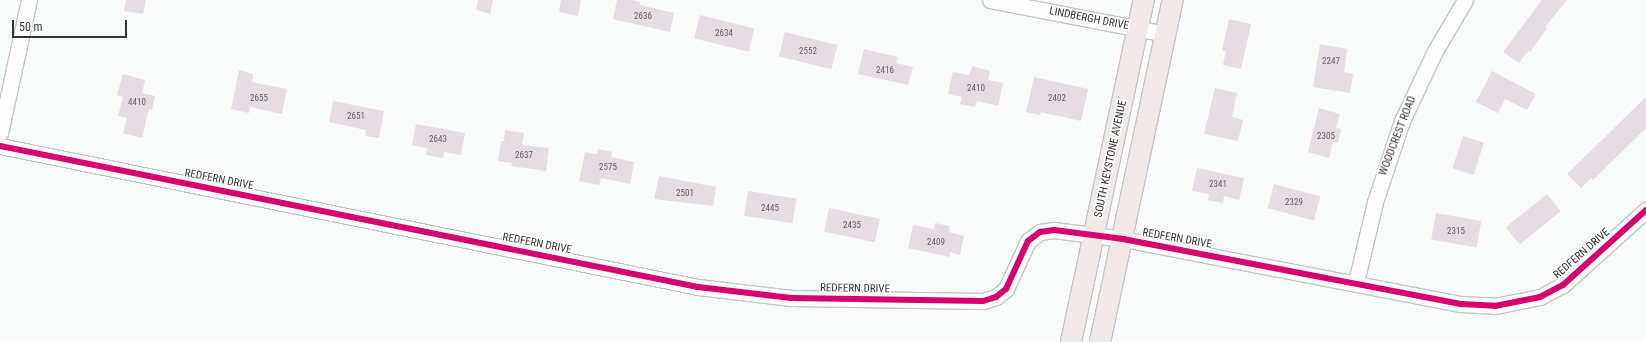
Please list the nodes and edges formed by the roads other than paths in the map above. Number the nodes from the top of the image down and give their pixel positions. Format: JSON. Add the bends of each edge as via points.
{"nodes":[{"id":1,"x":29,"y":0,"type":"edge"},
{"id":2,"x":990,"y":0,"type":"edge"},
{"id":3,"x":1144,"y":0,"type":"edge"},
{"id":4,"x":1173,"y":0,"type":"edge"},
{"id":5,"x":1465,"y":0,"type":"edge"},
{"id":6,"x":1138,"y":29,"type":"junction"},
{"id":7,"x":1166,"y":34,"type":"junction"},
{"id":8,"x":0,"y":133,"type":"edge"},
{"id":9,"x":0,"y":146,"type":"edge"},
{"id":10,"x":1646,"y":210,"type":"edge"},
{"id":11,"x":1095,"y":235,"type":"junction"},
{"id":12,"x":1123,"y":239,"type":"junction"},
{"id":13,"x":1356,"y":282,"type":"junction"},
{"id":14,"x":1071,"y":338,"type":"edge"},
{"id":15,"x":1101,"y":338,"type":"edge"}],
"edges":[{"from":1,"to":8,"type":"street"},
{"from":2,"to":6,"type":"street","name":"LINDBERGH DRIVE"},
{"from":3,"to":6,"type":"main road","name":"SOUTH KEYSTONE AVENUE"},
{"from":4,"to":7,"type":"main road"},
{"from":5,"to":13,"type":"street","name":"WOODCREST ROAD","via":[[1435,51],[1402,121],[1375,202]]},
{"from":6,"to":7,"type":"street","name":"LINDBERGH DRIVE"},
{"from":6,"to":11,"type":"main road","name":"SOUTH KEYSTONE AVENUE"},
{"from":7,"to":12,"type":"main road"},
{"from":9,"to":11,"type":"street","name":"REDFERN DRIVE","via":[[690,285],[762,295],[983,301],[996,297],[1006,289],[1022,250],[1028,241],[1040,232],[1054,230]]},
{"from":10,"to":13,"type":"street","name":"REDFERN DRIVE","via":[[1563,285],[1540,297],[1512,304],[1460,304]]},
{"from":11,"to":12,"type":"street","name":"REDFERN DRIVE"},
{"from":11,"to":14,"type":"main road","name":"SOUTH KEYSTONE AVENUE"},
{"from":12,"to":13,"type":"street","name":"REDFERN DRIVE"},
{"from":12,"to":15,"type":"main road"}]}
